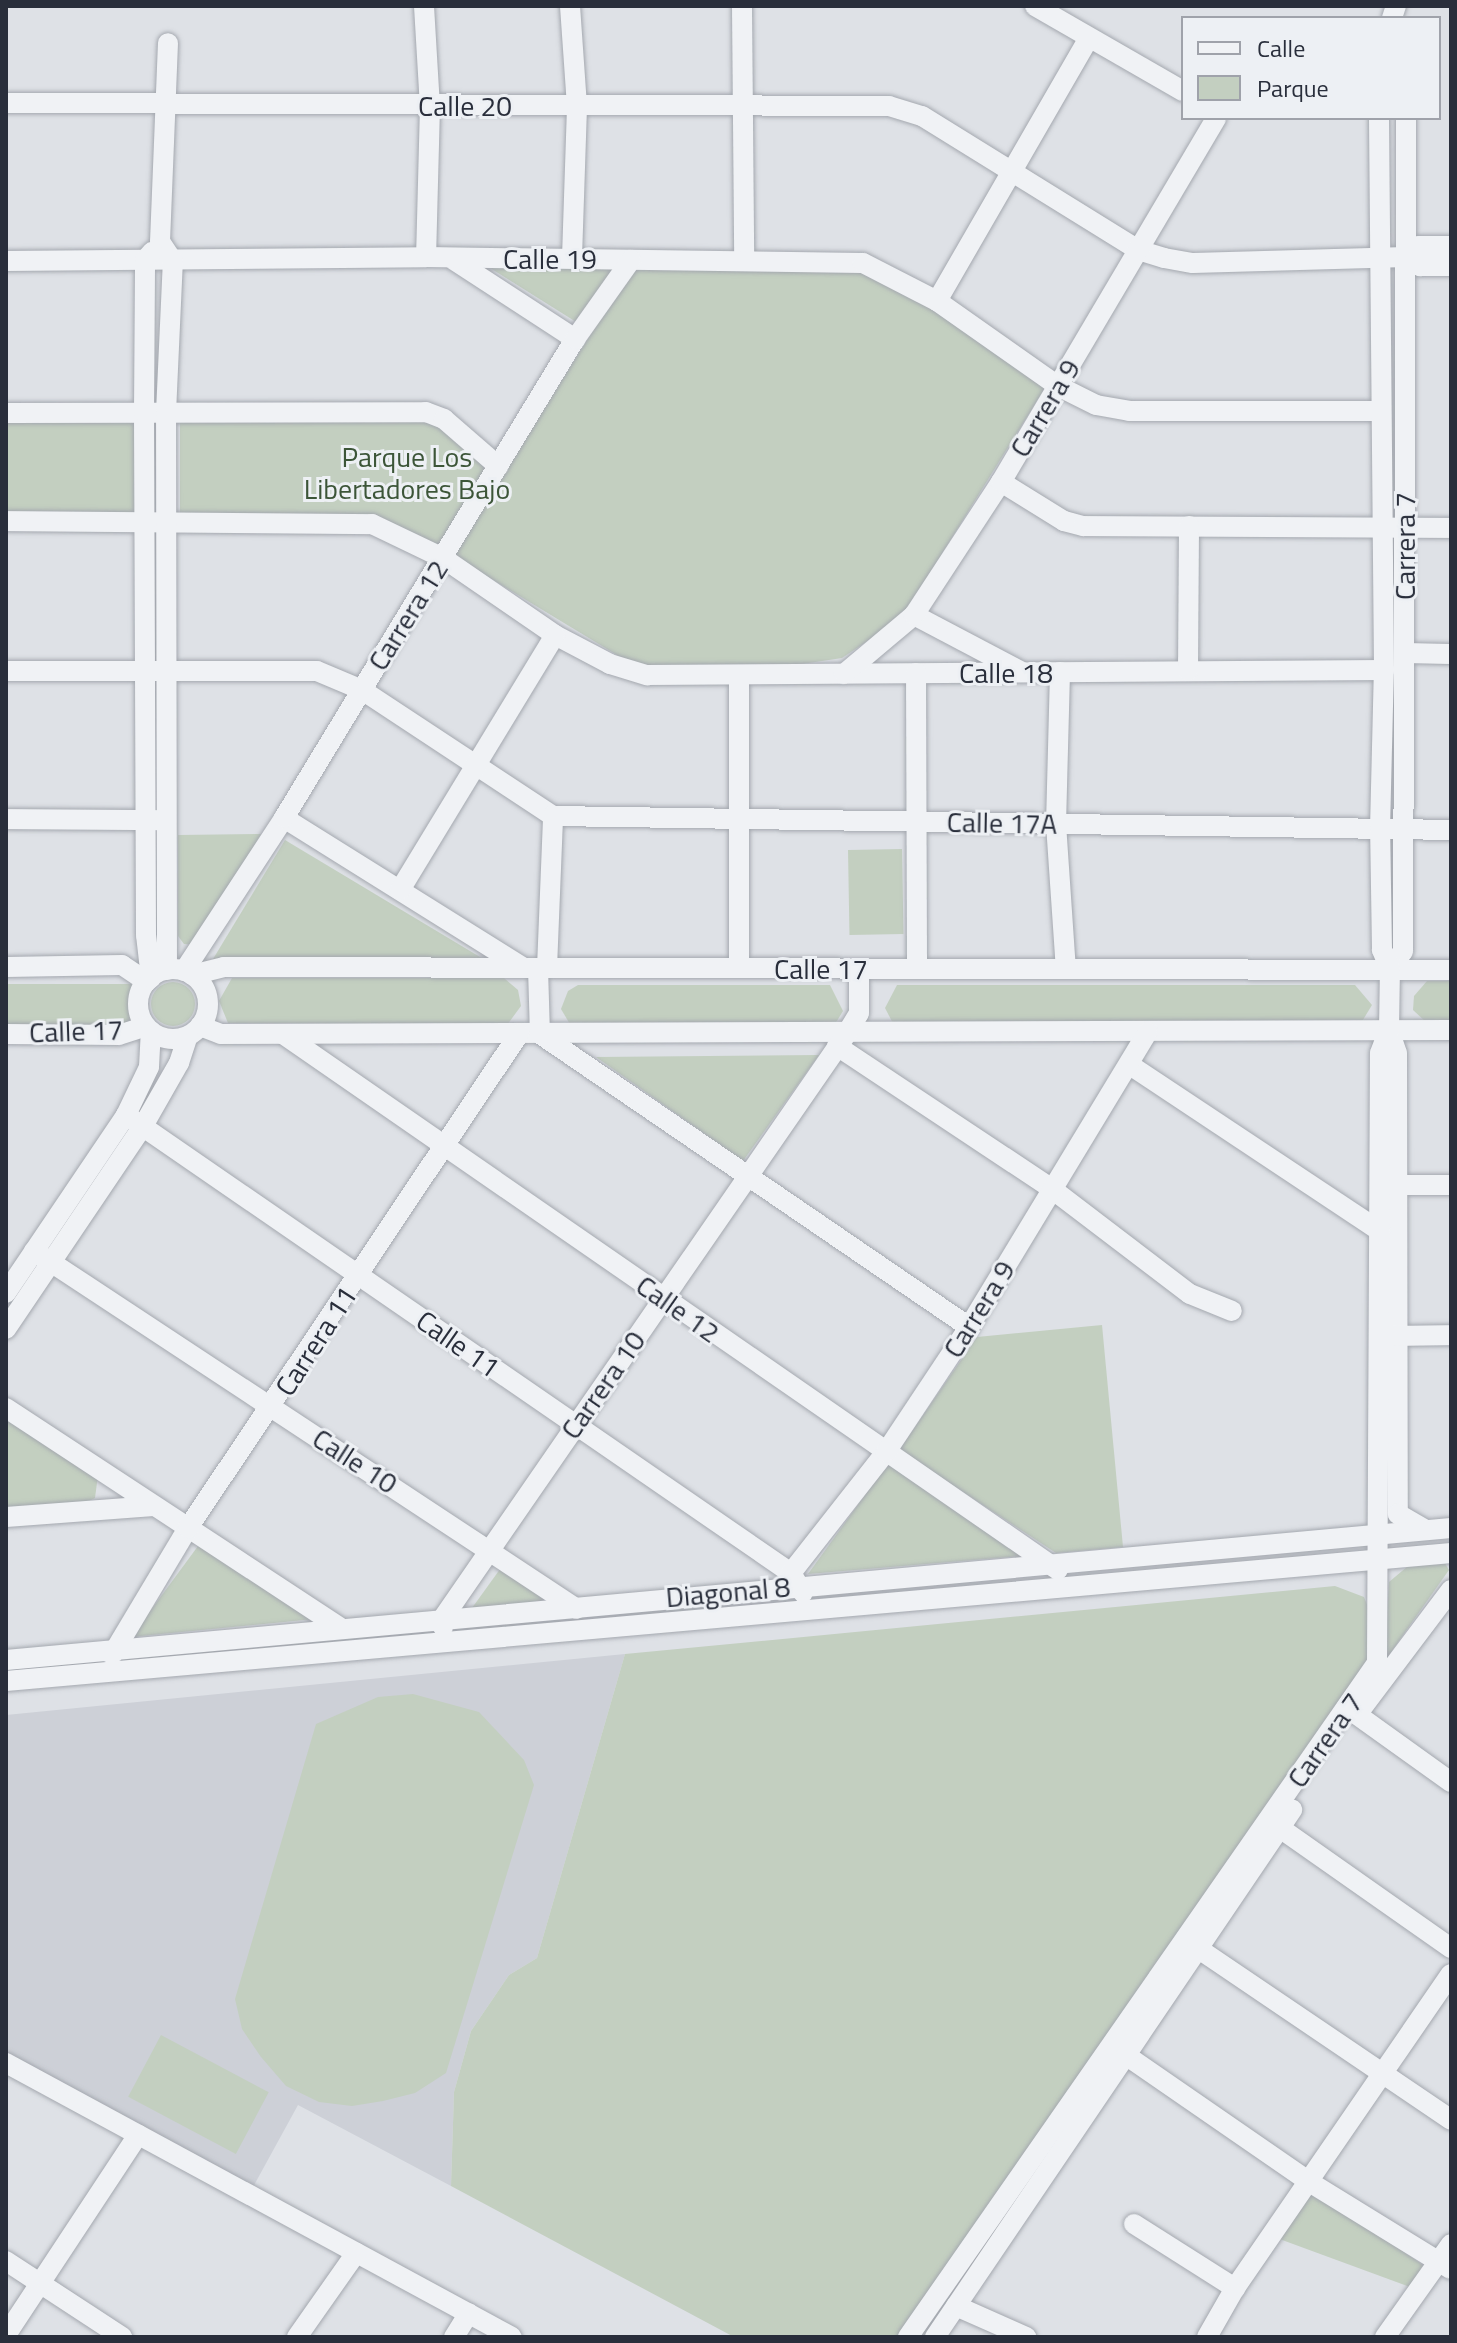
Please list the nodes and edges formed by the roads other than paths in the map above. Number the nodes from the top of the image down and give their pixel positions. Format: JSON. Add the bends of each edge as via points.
{"nodes":[{"id":1,"x":424,"y":6,"type":"edge"},
{"id":2,"x":570,"y":6,"type":"edge"},
{"id":3,"x":742,"y":6,"type":"edge"},
{"id":4,"x":1035,"y":6,"type":"edge"},
{"id":5,"x":1089,"y":38,"type":"junction"},
{"id":6,"x":168,"y":43,"type":"dead end"},
{"id":7,"x":1181,"y":90,"type":"edge"},
{"id":8,"x":6,"y":103,"type":"edge"},
{"id":9,"x":162,"y":104,"type":"junction"},
{"id":10,"x":743,"y":104,"type":"junction"},
{"id":11,"x":430,"y":106,"type":"junction"},
{"id":12,"x":577,"y":107,"type":"junction"},
{"id":13,"x":1215,"y":120,"type":"edge"},
{"id":14,"x":1379,"y":120,"type":"edge"},
{"id":15,"x":1406,"y":120,"type":"edge"},
{"id":16,"x":1011,"y":173,"type":"junction"},
{"id":17,"x":160,"y":242,"type":"junction"},
{"id":18,"x":1451,"y":246,"type":"edge"},
{"id":19,"x":1138,"y":250,"type":"junction"},
{"id":20,"x":426,"y":257,"type":"junction"},
{"id":21,"x":1406,"y":257,"type":"junction"},
{"id":22,"x":572,"y":258,"type":"junction"},
{"id":23,"x":1380,"y":259,"type":"junction"},
{"id":24,"x":145,"y":260,"type":"junction"},
{"id":25,"x":454,"y":260,"type":"junction"},
{"id":26,"x":631,"y":260,"type":"junction"},
{"id":27,"x":744,"y":260,"type":"junction"},
{"id":28,"x":6,"y":261,"type":"edge"},
{"id":29,"x":173,"y":261,"type":"junction"},
{"id":30,"x":1451,"y":266,"type":"edge"},
{"id":31,"x":937,"y":301,"type":"junction"},
{"id":32,"x":575,"y":339,"type":"junction"},
{"id":33,"x":1058,"y":386,"type":"junction"},
{"id":34,"x":1381,"y":411,"type":"junction"},
{"id":35,"x":144,"y":412,"type":"junction"},
{"id":36,"x":6,"y":413,"type":"edge"},
{"id":37,"x":166,"y":413,"type":"junction"},
{"id":38,"x":498,"y":466,"type":"junction"},
{"id":39,"x":1001,"y":482,"type":"junction"},
{"id":40,"x":167,"y":519,"type":"junction"},
{"id":41,"x":6,"y":521,"type":"edge"},
{"id":42,"x":144,"y":521,"type":"junction"},
{"id":43,"x":1189,"y":526,"type":"junction"},
{"id":44,"x":1383,"y":527,"type":"junction"},
{"id":45,"x":1405,"y":528,"type":"junction"},
{"id":46,"x":1451,"y":528,"type":"edge"},
{"id":47,"x":443,"y":558,"type":"junction"},
{"id":48,"x":914,"y":615,"type":"junction"},
{"id":49,"x":555,"y":635,"type":"junction"},
{"id":50,"x":1404,"y":653,"type":"junction"},
{"id":51,"x":1451,"y":654,"type":"edge"},
{"id":52,"x":1384,"y":670,"type":"junction"},
{"id":53,"x":6,"y":671,"type":"edge"},
{"id":54,"x":1188,"y":671,"type":"junction"},
{"id":55,"x":156,"y":672,"type":"junction"},
{"id":56,"x":1023,"y":672,"type":"junction"},
{"id":57,"x":1060,"y":672,"type":"junction"},
{"id":58,"x":916,"y":673,"type":"junction"},
{"id":59,"x":844,"y":674,"type":"junction"},
{"id":60,"x":739,"y":675,"type":"junction"},
{"id":61,"x":362,"y":690,"type":"junction"},
{"id":62,"x":476,"y":763,"type":"junction"},
{"id":63,"x":553,"y":816,"type":"junction"},
{"id":64,"x":284,"y":818,"type":"junction"},
{"id":65,"x":6,"y":819,"type":"edge"},
{"id":66,"x":738,"y":819,"type":"junction"},
{"id":67,"x":156,"y":820,"type":"junction"},
{"id":68,"x":916,"y":822,"type":"junction"},
{"id":69,"x":1056,"y":824,"type":"junction"},
{"id":70,"x":1380,"y":829,"type":"junction"},
{"id":71,"x":1404,"y":829,"type":"junction"},
{"id":72,"x":1451,"y":830,"type":"edge"},
{"id":73,"x":400,"y":890,"type":"junction"},
{"id":74,"x":6,"y":967,"type":"edge"},
{"id":75,"x":536,"y":968,"type":"junction"},
{"id":76,"x":739,"y":968,"type":"junction"},
{"id":77,"x":859,"y":969,"type":"junction"},
{"id":78,"x":917,"y":969,"type":"junction"},
{"id":79,"x":1066,"y":969,"type":"junction"},
{"id":80,"x":1390,"y":969,"type":"junction"},
{"id":81,"x":1451,"y":970,"type":"edge"},
{"id":82,"x":168,"y":975,"type":"junction"},
{"id":83,"x":148,"y":1028,"type":"junction"},
{"id":84,"x":1389,"y":1030,"type":"junction"},
{"id":85,"x":1451,"y":1030,"type":"edge"},
{"id":86,"x":194,"y":1031,"type":"junction"},
{"id":87,"x":1148,"y":1032,"type":"junction"},
{"id":88,"x":6,"y":1034,"type":"edge"},
{"id":89,"x":283,"y":1034,"type":"junction"},
{"id":90,"x":530,"y":1034,"type":"junction"},
{"id":91,"x":842,"y":1039,"type":"junction"},
{"id":92,"x":1130,"y":1065,"type":"junction"},
{"id":93,"x":134,"y":1121,"type":"junction"},
{"id":94,"x":441,"y":1145,"type":"junction"},
{"id":95,"x":747,"y":1173,"type":"junction"},
{"id":96,"x":1389,"y":1185,"type":"junction"},
{"id":97,"x":1451,"y":1185,"type":"edge"},
{"id":98,"x":1052,"y":1189,"type":"junction"},
{"id":99,"x":1381,"y":1232,"type":"junction"},
{"id":100,"x":43,"y":1257,"type":"junction"},
{"id":101,"x":360,"y":1276,"type":"junction"},
{"id":102,"x":6,"y":1293,"type":"edge"},
{"id":103,"x":664,"y":1299,"type":"junction"},
{"id":104,"x":1232,"y":1311,"type":"dead end"},
{"id":105,"x":969,"y":1327,"type":"junction"},
{"id":106,"x":6,"y":1329,"type":"edge"},
{"id":107,"x":1389,"y":1335,"type":"junction"},
{"id":108,"x":1451,"y":1335,"type":"edge"},
{"id":109,"x":273,"y":1407,"type":"junction"},
{"id":110,"x":6,"y":1408,"type":"edge"},
{"id":111,"x":576,"y":1424,"type":"junction"},
{"id":112,"x":886,"y":1452,"type":"junction"},
{"id":113,"x":103,"y":1473,"type":"junction"},
{"id":114,"x":154,"y":1506,"type":"junction"},
{"id":115,"x":82,"y":1512,"type":"junction"},
{"id":116,"x":6,"y":1517,"type":"edge"},
{"id":117,"x":188,"y":1528,"type":"junction"},
{"id":118,"x":1451,"y":1528,"type":"edge"},
{"id":119,"x":1429,"y":1530,"type":"junction"},
{"id":120,"x":1375,"y":1535,"type":"junction"},
{"id":121,"x":1451,"y":1545,"type":"edge"},
{"id":122,"x":490,"y":1549,"type":"junction"},
{"id":123,"x":1451,"y":1553,"type":"edge"},
{"id":124,"x":1377,"y":1559,"type":"junction"},
{"id":125,"x":1058,"y":1566,"type":"junction"},
{"id":126,"x":796,"y":1579,"type":"junction"},
{"id":127,"x":1061,"y":1588,"type":"junction"},
{"id":128,"x":1449,"y":1597,"type":"edge"},
{"id":129,"x":577,"y":1606,"type":"junction"},
{"id":130,"x":808,"y":1608,"type":"junction"},
{"id":131,"x":443,"y":1618,"type":"junction"},
{"id":132,"x":339,"y":1627,"type":"junction"},
{"id":133,"x":578,"y":1628,"type":"junction"},
{"id":134,"x":444,"y":1640,"type":"junction"},
{"id":135,"x":112,"y":1658,"type":"junction"},
{"id":136,"x":6,"y":1660,"type":"edge"},
{"id":137,"x":6,"y":1681,"type":"edge"},
{"id":138,"x":1353,"y":1712,"type":"junction"},
{"id":139,"x":1451,"y":1782,"type":"edge"},
{"id":140,"x":1280,"y":1828,"type":"junction"},
{"id":141,"x":1183,"y":1938,"type":"junction"},
{"id":142,"x":1451,"y":1948,"type":"edge"},
{"id":143,"x":1201,"y":1950,"type":"junction"},
{"id":144,"x":1451,"y":1974,"type":"edge"},
{"id":145,"x":1127,"y":2056,"type":"junction"},
{"id":146,"x":6,"y":2063,"type":"edge"},
{"id":147,"x":1383,"y":2074,"type":"junction"},
{"id":148,"x":1451,"y":2120,"type":"edge"},
{"id":149,"x":138,"y":2135,"type":"junction"},
{"id":150,"x":1311,"y":2183,"type":"junction"},
{"id":151,"x":1134,"y":2224,"type":"dead end"},
{"id":152,"x":1451,"y":2244,"type":"edge"},
{"id":153,"x":356,"y":2253,"type":"junction"},
{"id":154,"x":6,"y":2261,"type":"edge"},
{"id":155,"x":1445,"y":2265,"type":"edge"},
{"id":156,"x":40,"y":2283,"type":"junction"},
{"id":157,"x":1235,"y":2288,"type":"junction"},
{"id":158,"x":956,"y":2306,"type":"junction"},
{"id":159,"x":469,"y":2313,"type":"junction"},
{"id":160,"x":6,"y":2335,"type":"edge"},
{"id":161,"x":122,"y":2337,"type":"edge"},
{"id":162,"x":297,"y":2337,"type":"edge"},
{"id":163,"x":454,"y":2337,"type":"edge"},
{"id":164,"x":512,"y":2337,"type":"edge"},
{"id":165,"x":908,"y":2337,"type":"edge"},
{"id":166,"x":935,"y":2337,"type":"edge"},
{"id":167,"x":1026,"y":2337,"type":"edge"},
{"id":168,"x":1207,"y":2337,"type":"edge"},
{"id":169,"x":1385,"y":2337,"type":"edge"}],
"edges":[{"from":1,"to":11,"type":"street"},
{"from":2,"to":12,"type":"street"},
{"from":3,"to":10,"type":"street"},
{"from":4,"to":5,"type":"street"},
{"from":5,"to":7,"type":"street"},
{"from":5,"to":16,"type":"street"},
{"from":6,"to":9,"type":"street"},
{"from":8,"to":9,"type":"street","name":"Calle 20"},
{"from":9,"to":11,"type":"street","name":"Calle 20"},
{"from":9,"to":17,"type":"street"},
{"from":10,"to":12,"type":"street","name":"Calle 20"},
{"from":10,"to":16,"type":"street","name":"Calle 20","via":[[889,106],[922,116]]},
{"from":10,"to":27,"type":"street"},
{"from":11,"to":12,"type":"street","name":"Calle 20"},
{"from":11,"to":20,"type":"street"},
{"from":12,"to":22,"type":"street"},
{"from":13,"to":19,"type":"street","name":"Carrera 9"},
{"from":14,"to":23,"type":"street","name":"Carrera 7"},
{"from":15,"to":21,"type":"street","name":"Carrera 7"},
{"from":16,"to":19,"type":"street","name":"Calle 20"},
{"from":16,"to":31,"type":"street"},
{"from":17,"to":24,"type":"street"},
{"from":17,"to":29,"type":"street"},
{"from":18,"to":21,"type":"street","via":[[1419,246]]},
{"from":19,"to":23,"type":"street","via":[[1193,263]]},
{"from":19,"to":33,"type":"street","name":"Carrera 9"},
{"from":20,"to":25,"type":"street","name":"Calle 19"},
{"from":20,"to":29,"type":"street","name":"Calle 19"},
{"from":21,"to":23,"type":"street"},
{"from":21,"to":30,"type":"street","via":[[1420,266]]},
{"from":21,"to":45,"type":"street","name":"Carrera 7"},
{"from":22,"to":25,"type":"street","name":"Calle 19"},
{"from":22,"to":26,"type":"street","name":"Calle 19"},
{"from":23,"to":34,"type":"street","name":"Carrera 7"},
{"from":24,"to":28,"type":"street","name":"Calle 19"},
{"from":24,"to":29,"type":"street","name":"Calle 19"},
{"from":24,"to":35,"type":"street"},
{"from":25,"to":32,"type":"street"},
{"from":26,"to":27,"type":"street","name":"Calle 19"},
{"from":26,"to":32,"type":"street","name":"Carrera 12"},
{"from":27,"to":31,"type":"street","name":"Calle 19","via":[[863,263]]},
{"from":29,"to":37,"type":"street"},
{"from":31,"to":33,"type":"street","name":"Calle 19"},
{"from":32,"to":38,"type":"street","name":"Carrera 12"},
{"from":33,"to":34,"type":"street","name":"Calle 19","via":[[1096,405],[1129,411]]},
{"from":33,"to":39,"type":"street","name":"Carrera 9"},
{"from":34,"to":44,"type":"street","name":"Carrera 7"},
{"from":35,"to":36,"type":"street"},
{"from":35,"to":37,"type":"street"},
{"from":35,"to":42,"type":"street"},
{"from":37,"to":38,"type":"street","via":[[426,412],[444,419]]},
{"from":37,"to":40,"type":"street"},
{"from":38,"to":47,"type":"street","name":"Carrera 12"},
{"from":39,"to":43,"type":"street","via":[[1064,521],[1083,526]]},
{"from":39,"to":48,"type":"street","name":"Carrera 9"},
{"from":40,"to":42,"type":"street"},
{"from":40,"to":47,"type":"street","via":[[372,524]]},
{"from":40,"to":55,"type":"street"},
{"from":41,"to":42,"type":"street"},
{"from":42,"to":55,"type":"street"},
{"from":43,"to":44,"type":"street"},
{"from":43,"to":54,"type":"street"},
{"from":44,"to":45,"type":"street"},
{"from":44,"to":52,"type":"street","name":"Carrera 7"},
{"from":45,"to":46,"type":"street"},
{"from":45,"to":50,"type":"street","name":"Carrera 7"},
{"from":47,"to":49,"type":"street"},
{"from":47,"to":61,"type":"street","name":"Carrera 12"},
{"from":48,"to":56,"type":"street"},
{"from":48,"to":59,"type":"street","name":"Carrera 9"},
{"from":49,"to":60,"type":"street","name":"Calle 18","via":[[629,672]]},
{"from":49,"to":62,"type":"street"},
{"from":50,"to":51,"type":"street"},
{"from":50,"to":71,"type":"street","name":"Carrera 7"},
{"from":52,"to":54,"type":"street","name":"Calle 18"},
{"from":52,"to":70,"type":"street","name":"Carrera 7"},
{"from":53,"to":55,"type":"street"},
{"from":54,"to":57,"type":"street","name":"Calle 18"},
{"from":55,"to":61,"type":"street","via":[[317,671]]},
{"from":55,"to":67,"type":"street"},
{"from":56,"to":57,"type":"street","name":"Calle 18"},
{"from":56,"to":58,"type":"street","name":"Calle 18"},
{"from":57,"to":69,"type":"street"},
{"from":58,"to":59,"type":"street","name":"Calle 18"},
{"from":58,"to":68,"type":"street"},
{"from":59,"to":60,"type":"street","name":"Calle 18"},
{"from":60,"to":66,"type":"street"},
{"from":61,"to":62,"type":"street"},
{"from":61,"to":64,"type":"street","name":"Carrera 12"},
{"from":62,"to":63,"type":"street"},
{"from":62,"to":73,"type":"street"},
{"from":63,"to":66,"type":"street","name":"Calle 17A"},
{"from":63,"to":75,"type":"street"},
{"from":64,"to":73,"type":"street"},
{"from":64,"to":82,"type":"street","name":"Carrera 12"},
{"from":65,"to":67,"type":"street"},
{"from":66,"to":68,"type":"street","name":"Calle 17A"},
{"from":66,"to":76,"type":"street"},
{"from":67,"to":82,"type":"street"},
{"from":68,"to":69,"type":"street","name":"Calle 17A"},
{"from":68,"to":78,"type":"street"},
{"from":69,"to":70,"type":"street","name":"Calle 17A"},
{"from":69,"to":79,"type":"street"},
{"from":70,"to":71,"type":"street","name":"Calle 17A"},
{"from":70,"to":80,"type":"street","name":"Carrera 7","via":[[1382,950]]},
{"from":71,"to":72,"type":"street","name":"Calle 17A"},
{"from":71,"to":80,"type":"street","name":"Carrera 7","via":[[1403,951]]},
{"from":73,"to":75,"type":"street"},
{"from":74,"to":82,"type":"street","name":"Calle 17","via":[[122,965]]},
{"from":75,"to":76,"type":"street","name":"Calle 17"},
{"from":75,"to":82,"type":"street","name":"Calle 17","via":[[224,967]]},
{"from":75,"to":90,"type":"street"},
{"from":76,"to":77,"type":"street","name":"Calle 17"},
{"from":77,"to":78,"type":"street","name":"Calle 17"},
{"from":77,"to":91,"type":"street","name":"Carrera 10","via":[[859,1013]]},
{"from":78,"to":79,"type":"street","name":"Calle 17"},
{"from":79,"to":80,"type":"street","name":"Calle 17"},
{"from":80,"to":81,"type":"street","name":"Calle 17"},
{"from":80,"to":84,"type":"street","name":"Carrera 7"},
{"from":82,"to":83,"type":"street","via":[[139,1003]]},
{"from":82,"to":86,"type":"street","via":[[208,1002]]},
{"from":83,"to":86,"type":"street","via":[[166,1038]]},
{"from":83,"to":88,"type":"street","name":"Calle 17","via":[[119,1035]]},
{"from":83,"to":93,"type":"street","via":[[149,1067]]},
{"from":84,"to":85,"type":"street"},
{"from":84,"to":87,"type":"street"},
{"from":84,"to":96,"type":"street","name":"Carrera 7","via":[[1397,1053]]},
{"from":86,"to":89,"type":"street"},
{"from":86,"to":93,"type":"street","via":[[173,1076]]},
{"from":87,"to":91,"type":"street"},
{"from":87,"to":92,"type":"street","name":"Carrera 9"},
{"from":89,"to":90,"type":"street"},
{"from":89,"to":94,"type":"street","name":"Calle 12"},
{"from":90,"to":91,"type":"street"},
{"from":90,"to":94,"type":"street","name":"Carrera 11"},
{"from":90,"to":95,"type":"street"},
{"from":91,"to":95,"type":"street","name":"Carrera 10"},
{"from":91,"to":98,"type":"street"},
{"from":92,"to":98,"type":"street","name":"Carrera 9"},
{"from":92,"to":99,"type":"street"},
{"from":93,"to":100,"type":"street"},
{"from":93,"to":101,"type":"street","name":"Calle 11"},
{"from":94,"to":101,"type":"street","name":"Carrera 11"},
{"from":94,"to":103,"type":"street","name":"Calle 12"},
{"from":95,"to":103,"type":"street","name":"Carrera 10"},
{"from":95,"to":105,"type":"street"},
{"from":96,"to":97,"type":"street"},
{"from":96,"to":99,"type":"street","name":"Carrera 7"},
{"from":96,"to":107,"type":"street","name":"Carrera 7"},
{"from":98,"to":104,"type":"street","via":[[1203,1301]]},
{"from":98,"to":105,"type":"street","name":"Carrera 9"},
{"from":99,"to":107,"type":"street","name":"Carrera 7"},
{"from":100,"to":102,"type":"street"},
{"from":100,"to":106,"type":"street"},
{"from":100,"to":109,"type":"street","name":"Calle 10"},
{"from":101,"to":109,"type":"street","name":"Carrera 11"},
{"from":101,"to":111,"type":"street","name":"Calle 11"},
{"from":103,"to":111,"type":"street","name":"Carrera 10"},
{"from":103,"to":112,"type":"street","name":"Calle 12"},
{"from":105,"to":112,"type":"street","name":"Carrera 9"},
{"from":107,"to":108,"type":"street"},
{"from":107,"to":119,"type":"street","name":"Carrera 7","via":[[1398,1514],[1414,1527]]},
{"from":107,"to":120,"type":"street","name":"Carrera 7"},
{"from":109,"to":117,"type":"street","name":"Carrera 11"},
{"from":109,"to":122,"type":"street","name":"Calle 10"},
{"from":110,"to":113,"type":"street"},
{"from":111,"to":122,"type":"street","name":"Carrera 10"},
{"from":111,"to":126,"type":"street","name":"Calle 11"},
{"from":112,"to":125,"type":"street","name":"Calle 12"},
{"from":112,"to":126,"type":"street","name":"Carrera 9"},
{"from":113,"to":114,"type":"street"},
{"from":113,"to":115,"type":"street","via":[[103,1498]]},
{"from":114,"to":115,"type":"street"},
{"from":114,"to":117,"type":"street"},
{"from":115,"to":116,"type":"street"},
{"from":117,"to":132,"type":"street"},
{"from":117,"to":135,"type":"street","name":"Carrera 11"},
{"from":118,"to":119,"type":"street","name":"Diagonal 8"},
{"from":119,"to":120,"type":"street","name":"Diagonal 8"},
{"from":119,"to":121,"type":"street","name":"Carrera 7"},
{"from":120,"to":124,"type":"street","name":"Carrera 7"},
{"from":120,"to":125,"type":"street","name":"Diagonal 8"},
{"from":122,"to":129,"type":"street","name":"Calle 10"},
{"from":122,"to":131,"type":"street","name":"Carrera 10"},
{"from":123,"to":124,"type":"street","name":"Diagonal 8"},
{"from":124,"to":127,"type":"street","name":"Diagonal 8"},
{"from":124,"to":138,"type":"street","name":"Carrera 7","via":[[1377,1663]]},
{"from":125,"to":126,"type":"street","name":"Diagonal 8"},
{"from":125,"to":127,"type":"street"},
{"from":126,"to":129,"type":"street","name":"Diagonal 8"},
{"from":126,"to":130,"type":"street"},
{"from":127,"to":130,"type":"street","name":"Diagonal 8"},
{"from":128,"to":138,"type":"street","name":"Carrera 7"},
{"from":129,"to":131,"type":"street","name":"Diagonal 8"},
{"from":129,"to":133,"type":"street"},
{"from":130,"to":133,"type":"street","name":"Diagonal 8"},
{"from":131,"to":132,"type":"street","name":"Diagonal 8"},
{"from":131,"to":134,"type":"street"},
{"from":132,"to":135,"type":"street","name":"Diagonal 8"},
{"from":133,"to":134,"type":"street","name":"Diagonal 8"},
{"from":134,"to":135,"type":"street","name":"Diagonal 8"},
{"from":135,"to":136,"type":"street","name":"Diagonal 8"},
{"from":135,"to":137,"type":"street","name":"Diagonal 8"},
{"from":138,"to":139,"type":"street"},
{"from":138,"to":140,"type":"street","name":"Carrera 7"},
{"from":138,"to":141,"type":"street","name":"Carrera 7"},
{"from":140,"to":142,"type":"street"},
{"from":140,"to":143,"type":"street","name":"Carrera 7"},
{"from":141,"to":143,"type":"street"},
{"from":141,"to":165,"type":"street","name":"Carrera 7"},
{"from":143,"to":145,"type":"street","name":"Carrera 7"},
{"from":143,"to":147,"type":"street"},
{"from":144,"to":147,"type":"street"},
{"from":145,"to":150,"type":"street"},
{"from":145,"to":158,"type":"street","name":"Carrera 7"},
{"from":146,"to":149,"type":"street"},
{"from":147,"to":148,"type":"street"},
{"from":147,"to":150,"type":"street"},
{"from":149,"to":153,"type":"street"},
{"from":149,"to":156,"type":"street"},
{"from":150,"to":155,"type":"street"},
{"from":150,"to":157,"type":"street"},
{"from":151,"to":157,"type":"street"},
{"from":152,"to":155,"type":"street"},
{"from":153,"to":159,"type":"street"},
{"from":153,"to":162,"type":"street"},
{"from":154,"to":156,"type":"street"},
{"from":155,"to":169,"type":"street"},
{"from":156,"to":160,"type":"street"},
{"from":156,"to":161,"type":"street"},
{"from":157,"to":168,"type":"street"},
{"from":158,"to":166,"type":"street","name":"Carrera 7"},
{"from":158,"to":167,"type":"street"},
{"from":159,"to":163,"type":"street"},
{"from":159,"to":164,"type":"street"}]}
